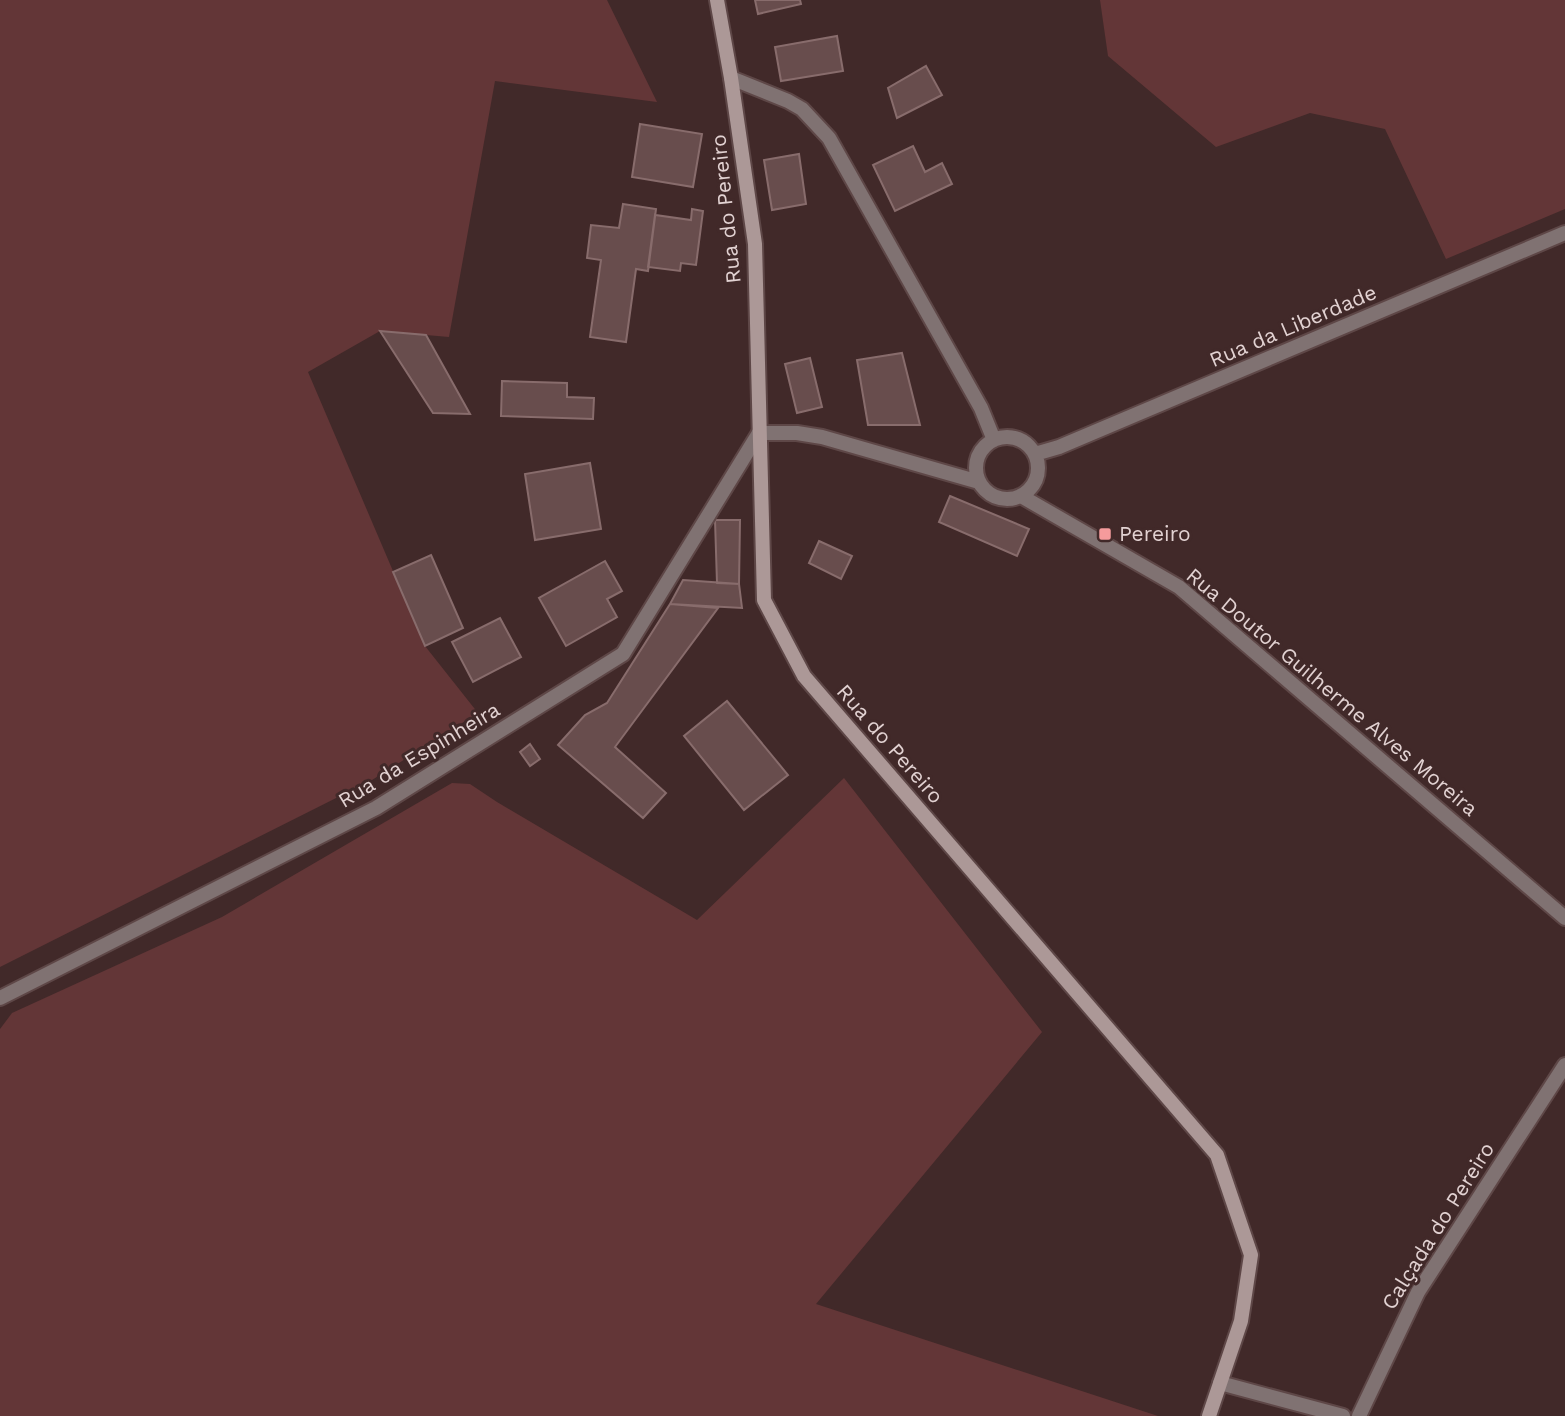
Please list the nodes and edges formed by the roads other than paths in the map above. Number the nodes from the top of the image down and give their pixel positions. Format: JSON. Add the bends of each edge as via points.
{"nodes":[{"id":1,"x":717,"y":0,"type":"edge"},
{"id":2,"x":731,"y":78,"type":"junction"},
{"id":3,"x":1565,"y":233,"type":"edge"},
{"id":4,"x":759,"y":433,"type":"junction"},
{"id":5,"x":994,"y":440,"type":"junction"},
{"id":6,"x":1035,"y":454,"type":"junction"},
{"id":7,"x":979,"y":482,"type":"junction"},
{"id":8,"x":1021,"y":496,"type":"junction"},
{"id":9,"x":1565,"y":918,"type":"edge"},
{"id":10,"x":0,"y":998,"type":"edge"},
{"id":11,"x":1565,"y":1065,"type":"edge"},
{"id":12,"x":1220,"y":1382,"type":"junction"},
{"id":13,"x":1209,"y":1416,"type":"edge"},
{"id":14,"x":1343,"y":1416,"type":"edge"},
{"id":15,"x":1359,"y":1416,"type":"edge"}],
"edges":[{"from":1,"to":2,"type":"main road","name":"Rua do Pereiro"},
{"from":2,"to":4,"type":"main road","name":"Rua do Pereiro","via":[[755,244]]},
{"from":2,"to":5,"type":"street","via":[[802,109],[828,138],[981,408]]},
{"from":3,"to":6,"type":"street","name":"Rua da Liberdade"},
{"from":4,"to":7,"type":"street","via":[[822,437]]},
{"from":4,"to":10,"type":"street","name":"Rua da Espinheira","via":[[623,654],[376,808]]},
{"from":4,"to":12,"type":"main road","name":"Rua do Pereiro","via":[[764,600],[804,676],[1217,1155],[1251,1255],[1241,1321]]},
{"from":5,"to":6,"type":"street","via":[[1022,440]]},
{"from":5,"to":7,"type":"street","via":[[980,454]]},
{"from":6,"to":8,"type":"street","via":[[1035,482]]},
{"from":7,"to":8,"type":"street","via":[[993,496]]},
{"from":8,"to":9,"type":"street","name":"Rua Doutor Guilherme Alves Moreira","via":[[1180,587]]},
{"from":11,"to":15,"type":"street","name":"Calçada do Pereiro","via":[[1418,1292]]},
{"from":12,"to":13,"type":"main road","name":"Rua do Pereiro"},
{"from":12,"to":14,"type":"street"}]}
